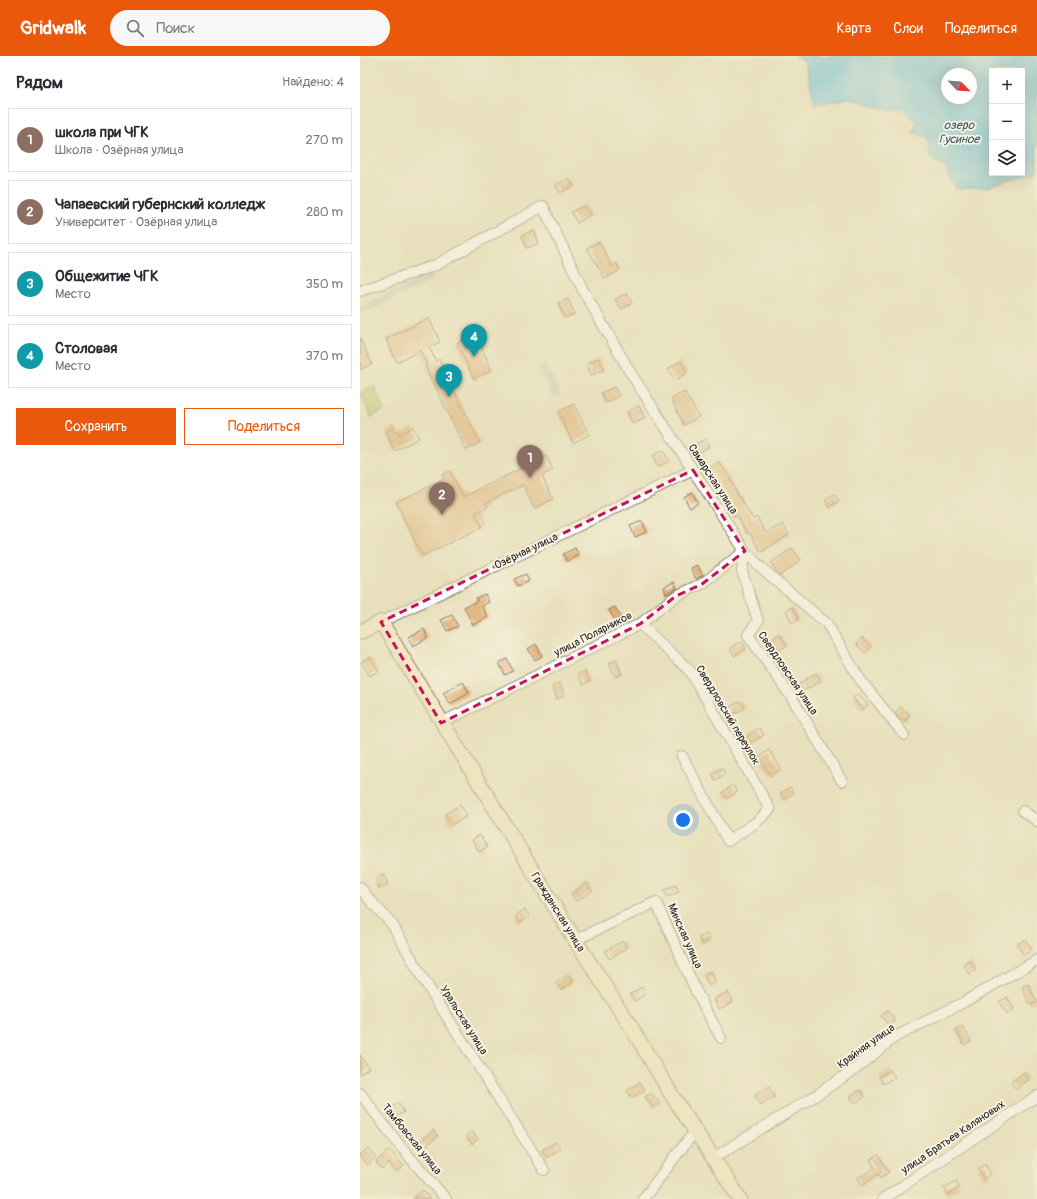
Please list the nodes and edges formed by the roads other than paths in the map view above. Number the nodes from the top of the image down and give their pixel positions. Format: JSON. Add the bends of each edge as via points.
{"nodes":[{"id":1,"x":360,"y":291,"type":"edge"},
{"id":2,"x":693,"y":470,"type":"junction"},
{"id":3,"x":745,"y":551,"type":"junction"},
{"id":4,"x":381,"y":622,"type":"junction"},
{"id":5,"x":640,"y":624,"type":"junction"},
{"id":6,"x":360,"y":632,"type":"edge"},
{"id":7,"x":441,"y":723,"type":"junction"},
{"id":8,"x":904,"y":735,"type":"dead end"},
{"id":9,"x":682,"y":756,"type":"dead end"},
{"id":10,"x":842,"y":780,"type":"dead end"},
{"id":11,"x":1024,"y":811,"type":"dead end"},
{"id":12,"x":1037,"y":822,"type":"edge"},
{"id":13,"x":360,"y":887,"type":"edge"},
{"id":14,"x":575,"y":940,"type":"junction"},
{"id":15,"x":1037,"y":960,"type":"edge"},
{"id":16,"x":721,"y":1038,"type":"dead end"},
{"id":17,"x":360,"y":1093,"type":"edge"},
{"id":18,"x":1037,"y":1096,"type":"edge"},
{"id":19,"x":695,"y":1131,"type":"junction"},
{"id":20,"x":713,"y":1158,"type":"junction"},
{"id":21,"x":544,"y":1170,"type":"dead end"},
{"id":22,"x":446,"y":1199,"type":"edge"},
{"id":23,"x":643,"y":1199,"type":"edge"},
{"id":24,"x":740,"y":1199,"type":"edge"},
{"id":25,"x":883,"y":1199,"type":"edge"}],
"edges":[{"from":1,"to":2,"type":"street","name":"Самарская улица","via":[[436,265],[543,206],[583,290],[630,372]]},
{"from":2,"to":3,"type":"street","name":"Самарская улица"},
{"from":2,"to":4,"type":"street","name":"Озёрная улица"},
{"from":3,"to":5,"type":"street","name":"улица Полярников","via":[[702,584],[676,596]]},
{"from":3,"to":8,"type":"street","name":"Самарская улица","via":[[758,566],[827,624],[859,678]]},
{"from":3,"to":10,"type":"street","name":"Свердловская улица","via":[[742,571],[758,621],[748,635],[792,698]]},
{"from":4,"to":6,"type":"street","name":"Озёрная улица"},
{"from":4,"to":7,"type":"street","name":"Гражданская улица"},
{"from":5,"to":7,"type":"street","name":"улица Полярников"},
{"from":5,"to":9,"type":"street","name":"Свердловский переулок","via":[[690,672],[770,809],[728,841]]},
{"from":7,"to":14,"type":"street","name":"Гражданская улица"},
{"from":11,"to":12,"type":"street"},
{"from":13,"to":21,"type":"street","name":"Уральская улица","via":[[392,924],[422,977]]},
{"from":14,"to":16,"type":"street","name":"Минская улица","via":[[656,902],[696,991]]},
{"from":14,"to":19,"type":"street","name":"Гражданская улица"},
{"from":15,"to":20,"type":"street","name":"Крайняя улица","via":[[964,1002],[895,1037],[818,1094]]},
{"from":17,"to":22,"type":"street","name":"Тамбовская улица","via":[[400,1146]]},
{"from":18,"to":25,"type":"street","name":"улица Братьев Каляновых"},
{"from":19,"to":20,"type":"street","name":"Гражданская улица"},
{"from":19,"to":23,"type":"street"},
{"from":20,"to":24,"type":"street","name":"Гражданская улица"}]}
